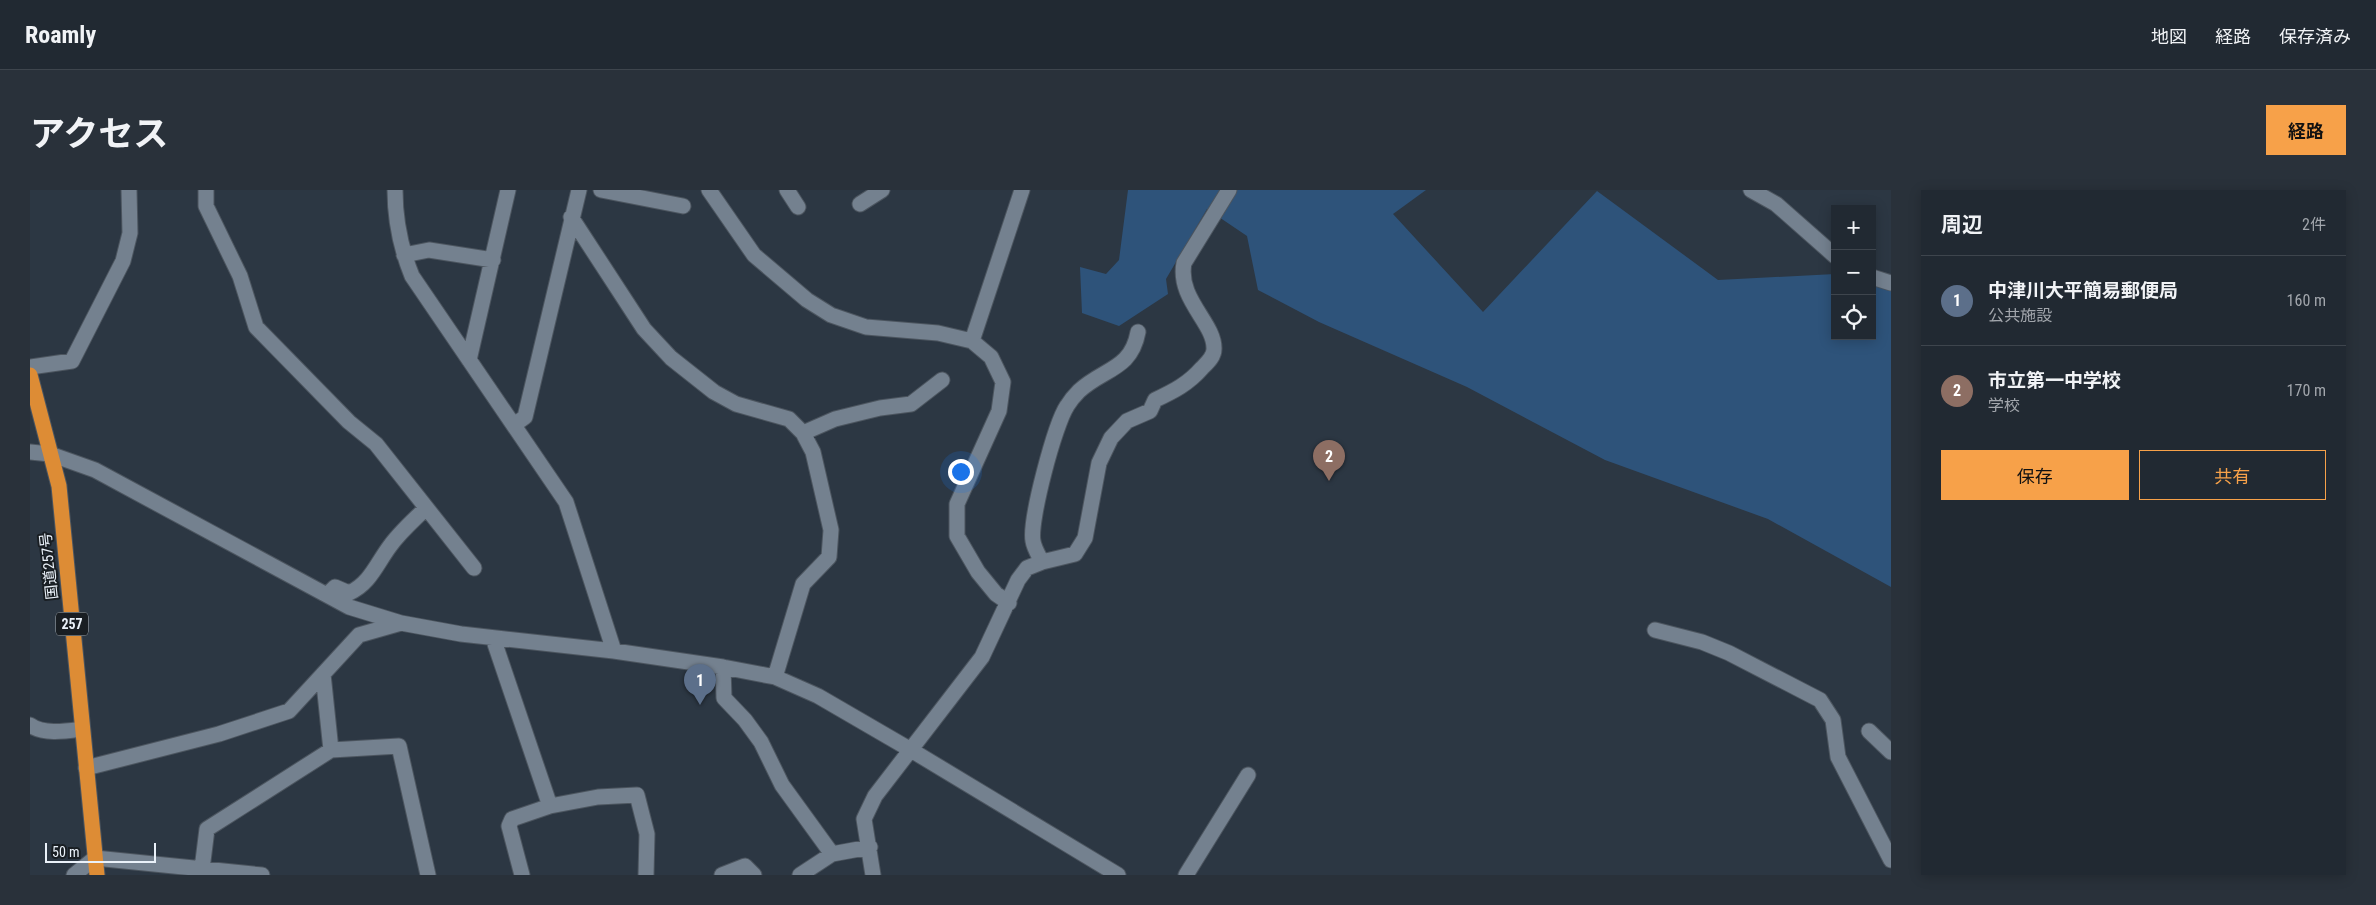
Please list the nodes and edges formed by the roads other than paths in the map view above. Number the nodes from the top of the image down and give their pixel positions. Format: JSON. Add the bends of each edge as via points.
{"nodes":[{"id":1,"x":129,"y":190,"type":"edge"},
{"id":2,"x":206,"y":190,"type":"edge"},
{"id":3,"x":395,"y":190,"type":"edge"},
{"id":4,"x":508,"y":190,"type":"edge"},
{"id":5,"x":579,"y":190,"type":"edge"},
{"id":6,"x":601,"y":190,"type":"edge"},
{"id":7,"x":708,"y":190,"type":"edge"},
{"id":8,"x":787,"y":190,"type":"edge"},
{"id":9,"x":882,"y":190,"type":"edge"},
{"id":10,"x":1022,"y":190,"type":"edge"},
{"id":11,"x":1229,"y":190,"type":"edge"},
{"id":12,"x":1751,"y":190,"type":"edge"},
{"id":13,"x":860,"y":204,"type":"dead end"},
{"id":14,"x":683,"y":206,"type":"dead end"},
{"id":15,"x":798,"y":207,"type":"dead end"},
{"id":16,"x":571,"y":217,"type":"junction"},
{"id":17,"x":1831,"y":252,"type":"edge"},
{"id":18,"x":404,"y":255,"type":"junction"},
{"id":19,"x":493,"y":260,"type":"junction"},
{"id":20,"x":1876,"y":278,"type":"edge"},
{"id":21,"x":1891,"y":283,"type":"edge"},
{"id":22,"x":1138,"y":332,"type":"dead end"},
{"id":23,"x":972,"y":341,"type":"junction"},
{"id":24,"x":469,"y":360,"type":"junction"},
{"id":25,"x":30,"y":368,"type":"edge"},
{"id":26,"x":30,"y":375,"type":"edge"},
{"id":27,"x":942,"y":380,"type":"dead end"},
{"id":28,"x":514,"y":425,"type":"junction"},
{"id":29,"x":804,"y":433,"type":"junction"},
{"id":30,"x":30,"y":452,"type":"edge"},
{"id":31,"x":50,"y":454,"type":"junction"},
{"id":32,"x":426,"y":508,"type":"junction"},
{"id":33,"x":1042,"y":562,"type":"junction"},
{"id":34,"x":474,"y":568,"type":"dead end"},
{"id":35,"x":327,"y":595,"type":"junction"},
{"id":36,"x":1009,"y":603,"type":"junction"},
{"id":37,"x":401,"y":623,"type":"junction"},
{"id":38,"x":1655,"y":630,"type":"dead end"},
{"id":39,"x":493,"y":638,"type":"junction"},
{"id":40,"x":614,"y":651,"type":"junction"},
{"id":41,"x":723,"y":667,"type":"junction"},
{"id":42,"x":323,"y":674,"type":"junction"},
{"id":43,"x":775,"y":677,"type":"junction"},
{"id":44,"x":30,"y":725,"type":"edge"},
{"id":45,"x":82,"y":729,"type":"junction"},
{"id":46,"x":1869,"y":731,"type":"dead end"},
{"id":47,"x":331,"y":750,"type":"junction"},
{"id":48,"x":911,"y":750,"type":"junction"},
{"id":49,"x":1891,"y":752,"type":"edge"},
{"id":50,"x":86,"y":768,"type":"junction"},
{"id":51,"x":1248,"y":775,"type":"dead end"},
{"id":52,"x":550,"y":806,"type":"junction"},
{"id":53,"x":870,"y":847,"type":"junction"},
{"id":54,"x":832,"y":854,"type":"junction"},
{"id":55,"x":95,"y":858,"type":"junction"},
{"id":56,"x":1891,"y":860,"type":"edge"},
{"id":57,"x":202,"y":869,"type":"junction"},
{"id":58,"x":518,"y":874,"type":"edge"},
{"id":59,"x":74,"y":875,"type":"edge"},
{"id":60,"x":97,"y":875,"type":"edge"},
{"id":61,"x":262,"y":875,"type":"edge"},
{"id":62,"x":428,"y":875,"type":"edge"},
{"id":63,"x":646,"y":875,"type":"edge"},
{"id":64,"x":722,"y":875,"type":"edge"},
{"id":65,"x":754,"y":875,"type":"edge"},
{"id":66,"x":800,"y":875,"type":"edge"},
{"id":67,"x":873,"y":875,"type":"edge"},
{"id":68,"x":1118,"y":875,"type":"edge"},
{"id":69,"x":1186,"y":875,"type":"edge"}],
"edges":[{"from":1,"to":25,"type":"street","via":[[130,233],[123,262],[72,361]]},
{"from":2,"to":32,"type":"street","via":[[206,206],[240,276],[256,327],[349,422],[376,444]]},
{"from":3,"to":18,"type":"street"},
{"from":4,"to":19,"type":"street"},
{"from":5,"to":16,"type":"street"},
{"from":6,"to":14,"type":"street"},
{"from":7,"to":23,"type":"street","via":[[754,254],[807,300],[831,316],[866,327],[938,333]]},
{"from":8,"to":15,"type":"street"},
{"from":9,"to":13,"type":"street"},
{"from":10,"to":23,"type":"street"},
{"from":11,"to":33,"type":"street","via":[[1184,263],[1182,273],[1186,290],[1213,342],[1213,355],[1190,382],[1155,400],[1150,411],[1119,427],[1099,463],[1085,538],[1076,554]]},
{"from":12,"to":17,"type":"street","via":[[1776,204]]},
{"from":16,"to":28,"type":"street","via":[[525,417]]},
{"from":16,"to":29,"type":"street","via":[[644,329],[671,358],[714,392],[736,404],[789,419]]},
{"from":18,"to":19,"type":"street","via":[[429,250]]},
{"from":18,"to":24,"type":"street","via":[[412,276]]},
{"from":19,"to":24,"type":"street"},
{"from":20,"to":21,"type":"street"},
{"from":22,"to":33,"type":"street","via":[[1135,348],[1128,358],[1080,390],[1067,405],[1054,434],[1033,521],[1033,541]]},
{"from":23,"to":36,"type":"street","via":[[991,357],[1003,382],[999,411],[957,504],[957,536],[978,572],[996,594]]},
{"from":24,"to":28,"type":"street"},
{"from":26,"to":31,"type":"highway","name":"国道257号","number":"257"},
{"from":27,"to":29,"type":"street","via":[[911,404],[835,419]]},
{"from":28,"to":40,"type":"street","via":[[566,502]]},
{"from":29,"to":43,"type":"street","via":[[813,452],[832,530],[829,557],[803,584]]},
{"from":30,"to":31,"type":"street"},
{"from":31,"to":35,"type":"street","via":[[95,470]]},
{"from":31,"to":45,"type":"highway","name":"国道257号","number":"257","via":[[58,486]]},
{"from":32,"to":34,"type":"street"},
{"from":32,"to":35,"type":"street","via":[[391,544],[358,589],[349,593],[335,587]]},
{"from":33,"to":36,"type":"street","via":[[1027,568],[1018,580]]},
{"from":35,"to":37,"type":"street","via":[[349,607]]},
{"from":36,"to":48,"type":"street","via":[[982,657]]},
{"from":37,"to":39,"type":"street"},
{"from":37,"to":42,"type":"street","via":[[359,635]]},
{"from":38,"to":56,"type":"street","via":[[1729,653],[1820,700],[1833,720],[1838,757]]},
{"from":39,"to":40,"type":"street"},
{"from":39,"to":52,"type":"street"},
{"from":40,"to":41,"type":"street"},
{"from":41,"to":43,"type":"street"},
{"from":41,"to":54,"type":"street","via":[[724,698],[761,742],[782,785]]},
{"from":42,"to":47,"type":"street"},
{"from":42,"to":50,"type":"street","via":[[289,711],[219,734]]},
{"from":43,"to":48,"type":"street","via":[[818,696]]},
{"from":44,"to":45,"type":"street","via":[[55,731]]},
{"from":45,"to":50,"type":"highway","name":"国道257号","number":"257"},
{"from":46,"to":49,"type":"street"},
{"from":47,"to":57,"type":"street","via":[[207,829]]},
{"from":47,"to":62,"type":"street","via":[[400,746]]},
{"from":48,"to":53,"type":"street","via":[[875,796],[864,819]]},
{"from":48,"to":68,"type":"street"},
{"from":50,"to":55,"type":"highway","name":"国道257号","number":"257"},
{"from":51,"to":69,"type":"street"},
{"from":52,"to":58,"type":"street","via":[[512,819],[509,826]]},
{"from":52,"to":63,"type":"street","via":[[598,797],[638,795],[648,834]]},
{"from":53,"to":54,"type":"street"},
{"from":53,"to":67,"type":"street"},
{"from":54,"to":66,"type":"street"},
{"from":55,"to":57,"type":"street"},
{"from":55,"to":59,"type":"street"},
{"from":55,"to":60,"type":"highway","name":"国道257号","number":"257"},
{"from":57,"to":61,"type":"street"},
{"from":64,"to":65,"type":"street","via":[[745,866]]}]}
